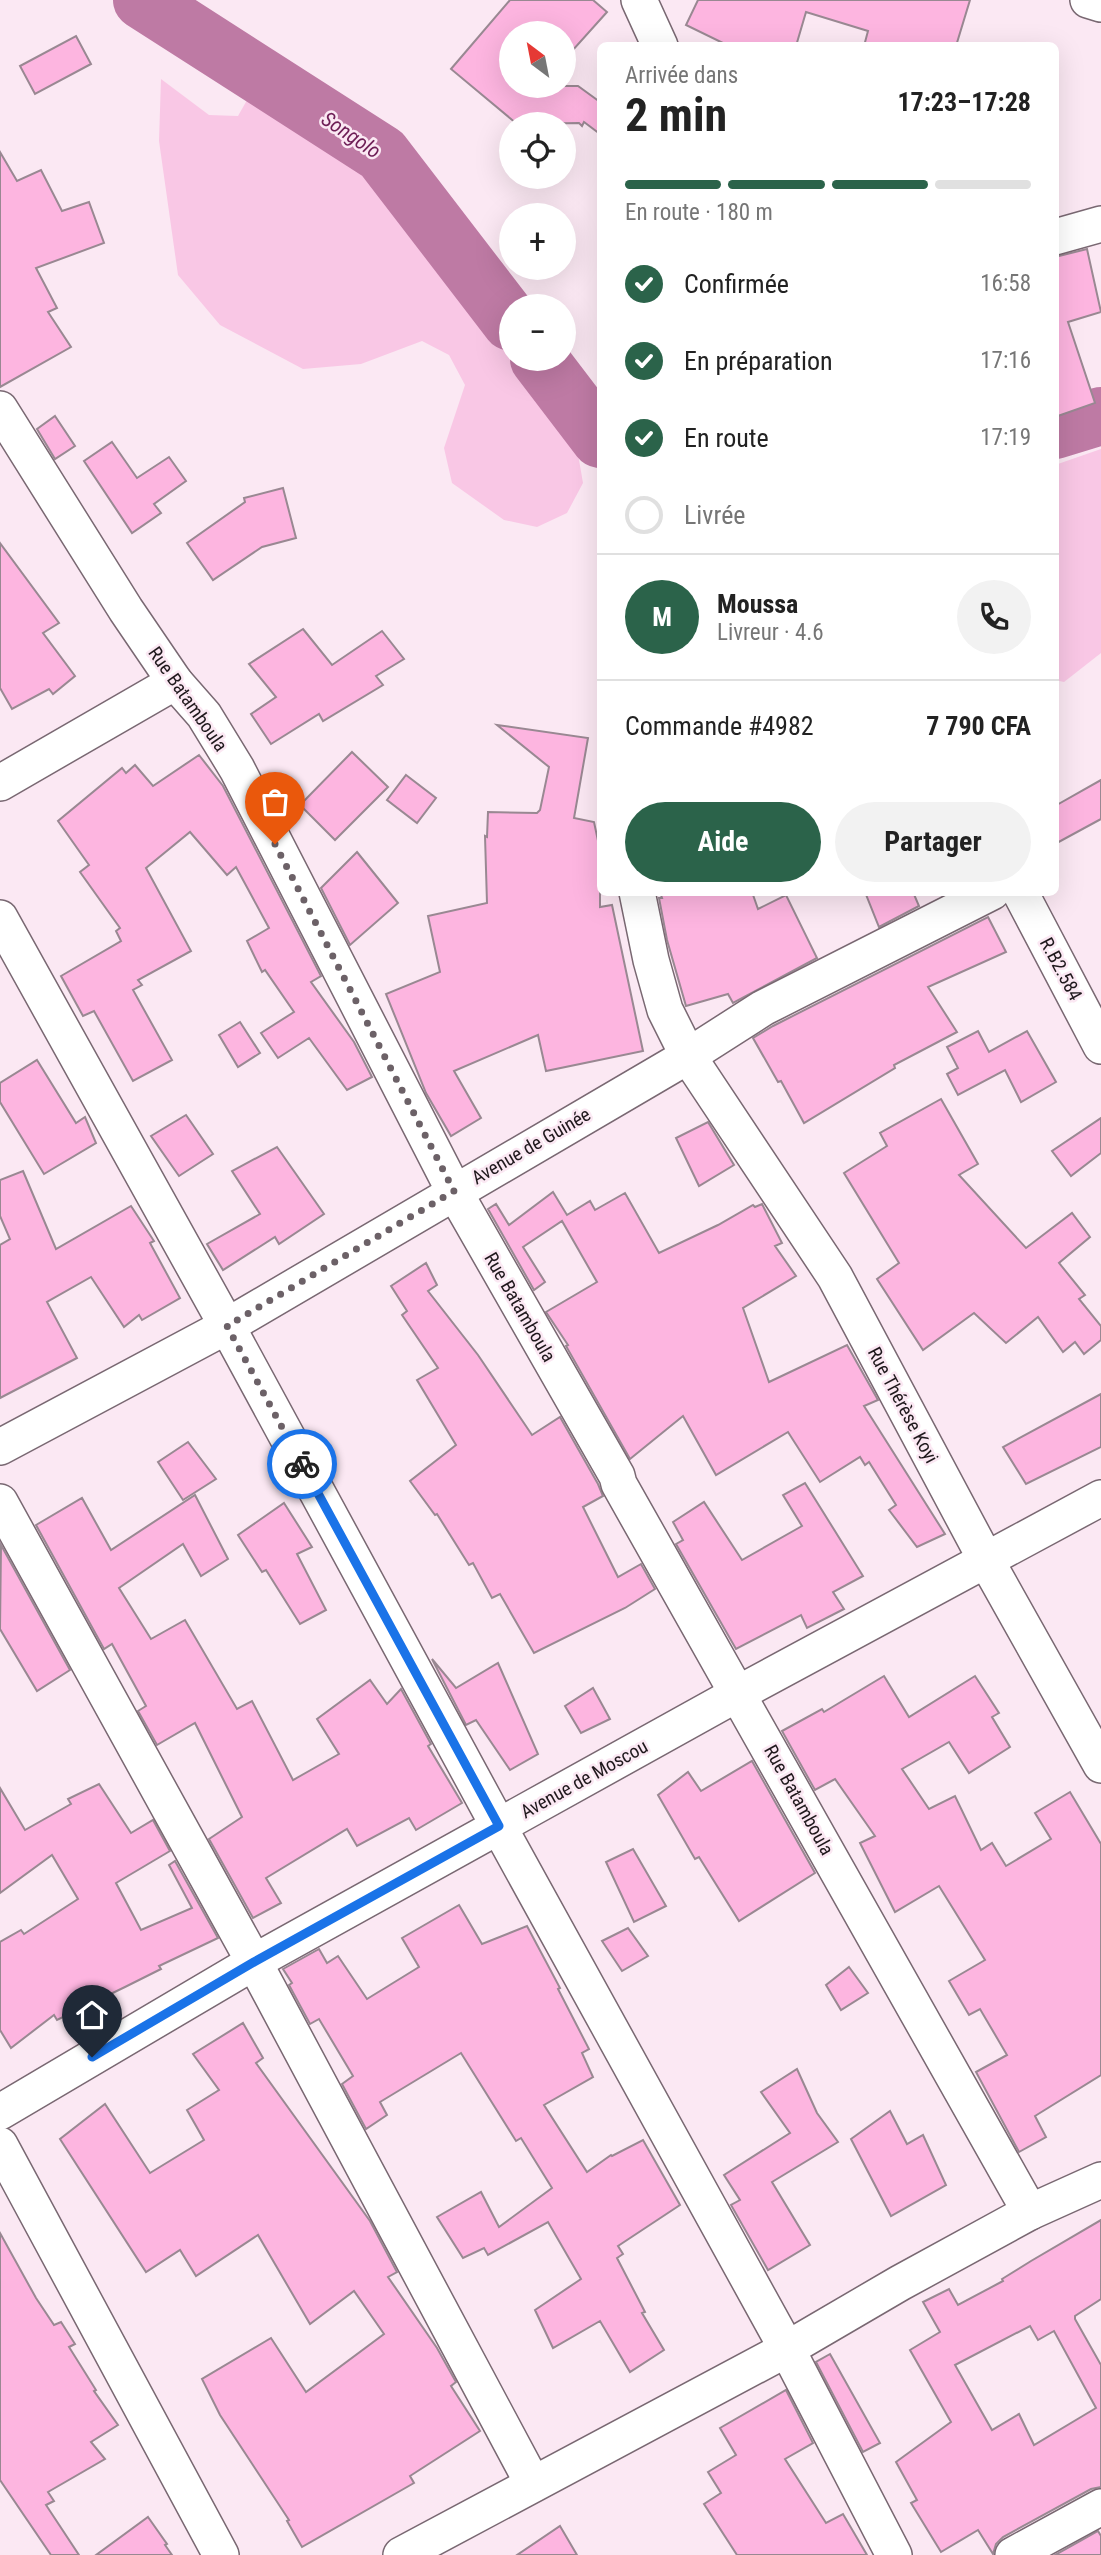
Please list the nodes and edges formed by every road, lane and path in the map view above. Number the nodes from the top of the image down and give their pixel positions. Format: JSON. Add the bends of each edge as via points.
{"nodes":[{"id":1,"x":639,"y":0,"type":"edge"},
{"id":2,"x":1088,"y":0,"type":"edge"},
{"id":3,"x":1101,"y":4,"type":"edge"},
{"id":4,"x":658,"y":42,"type":"edge"},
{"id":5,"x":1101,"y":224,"type":"edge"},
{"id":6,"x":1059,"y":236,"type":"edge"},
{"id":7,"x":0,"y":409,"type":"edge"},
{"id":8,"x":175,"y":682,"type":"junction"},
{"id":9,"x":0,"y":783,"type":"edge"},
{"id":10,"x":638,"y":896,"type":"edge"},
{"id":11,"x":984,"y":896,"type":"edge"},
{"id":12,"x":1022,"y":896,"type":"edge"},
{"id":13,"x":0,"y":918,"type":"edge"},
{"id":14,"x":1101,"y":1046,"type":"edge"},
{"id":15,"x":688,"y":1056,"type":"junction"},
{"id":16,"x":454,"y":1191,"type":"junction"},
{"id":17,"x":227,"y":1326,"type":"junction"},
{"id":18,"x":0,"y":1447,"type":"edge"},
{"id":19,"x":1101,"y":1498,"type":"edge"},
{"id":20,"x":0,"y":1502,"type":"edge"},
{"id":21,"x":986,"y":1560,"type":"junction"},
{"id":22,"x":738,"y":1693,"type":"junction"},
{"id":23,"x":1101,"y":1765,"type":"edge"},
{"id":24,"x":499,"y":1826,"type":"junction"},
{"id":25,"x":254,"y":1962,"type":"junction"},
{"id":26,"x":0,"y":2112,"type":"edge"},
{"id":27,"x":0,"y":2145,"type":"edge"},
{"id":28,"x":1101,"y":2180,"type":"edge"},
{"id":29,"x":1030,"y":2212,"type":"junction"},
{"id":30,"x":787,"y":2349,"type":"junction"},
{"id":31,"x":533,"y":2484,"type":"junction"},
{"id":32,"x":1101,"y":2507,"type":"edge"},
{"id":33,"x":221,"y":2555,"type":"edge"},
{"id":34,"x":401,"y":2555,"type":"edge"},
{"id":35,"x":894,"y":2555,"type":"edge"},
{"id":36,"x":1013,"y":2555,"type":"edge"}],
"edges":[{"from":1,"to":4,"type":"street"},
{"from":2,"to":3,"type":"street"},
{"from":5,"to":6,"type":"street"},
{"from":7,"to":8,"type":"street","name":"Rue Batamboula"},
{"from":8,"to":9,"type":"street"},
{"from":8,"to":16,"type":"street","name":"Rue Batamboula","via":[[204,715],[237,769]]},
{"from":10,"to":15,"type":"street","name":"Rue Thérèse Koyi","via":[[665,1010]]},
{"from":11,"to":15,"type":"street","name":"Avenue de Guinée","via":[[763,1007]]},
{"from":12,"to":14,"type":"street","name":"R.B2.584"},
{"from":13,"to":17,"type":"street"},
{"from":15,"to":16,"type":"street","name":"Avenue de Guinée"},
{"from":15,"to":21,"type":"street","name":"Rue Thérèse Koyi","via":[[835,1276]]},
{"from":16,"to":17,"type":"street","name":"Avenue de Guinée"},
{"from":16,"to":22,"type":"street","name":"Rue Batamboula"},
{"from":17,"to":18,"type":"street","name":"Avenue de Guinée"},
{"from":17,"to":24,"type":"street"},
{"from":19,"to":21,"type":"street","name":"Avenue de Moscou"},
{"from":20,"to":25,"type":"street"},
{"from":21,"to":22,"type":"street","name":"Avenue de Moscou"},
{"from":21,"to":23,"type":"street","name":"Rue Thérèse Koyi"},
{"from":22,"to":24,"type":"street","name":"Avenue de Moscou"},
{"from":22,"to":29,"type":"street","name":"Rue Batamboula"},
{"from":24,"to":25,"type":"street","name":"Avenue de Moscou"},
{"from":24,"to":30,"type":"street"},
{"from":25,"to":26,"type":"street","name":"Avenue de Moscou"},
{"from":25,"to":31,"type":"street"},
{"from":27,"to":33,"type":"street"},
{"from":28,"to":29,"type":"street"},
{"from":29,"to":30,"type":"street"},
{"from":30,"to":31,"type":"street"},
{"from":30,"to":35,"type":"street"},
{"from":31,"to":34,"type":"street"},
{"from":32,"to":36,"type":"street"}]}
